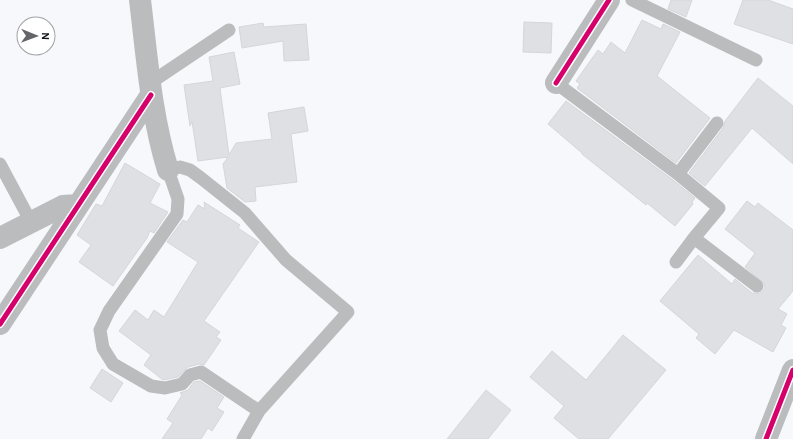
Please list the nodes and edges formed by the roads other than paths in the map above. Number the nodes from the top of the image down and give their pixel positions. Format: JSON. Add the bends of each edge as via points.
{"nodes":[{"id":1,"x":140,"y":0,"type":"edge"},
{"id":2,"x":609,"y":0,"type":"edge"},
{"id":3,"x":632,"y":0,"type":"edge"},
{"id":4,"x":230,"y":30,"type":"dead end"},
{"id":5,"x":756,"y":60,"type":"dead end"},
{"id":6,"x":556,"y":83,"type":"joint"},
{"id":7,"x":150,"y":89,"type":"junction"},
{"id":8,"x":717,"y":123,"type":"dead end"},
{"id":9,"x":0,"y":164,"type":"edge"},
{"id":10,"x":168,"y":170,"type":"junction"},
{"id":11,"x":678,"y":174,"type":"junction"},
{"id":12,"x":77,"y":205,"type":"junction"},
{"id":13,"x":31,"y":222,"type":"junction"},
{"id":14,"x":0,"y":238,"type":"edge"},
{"id":15,"x":694,"y":238,"type":"junction"},
{"id":16,"x":676,"y":262,"type":"dead end"},
{"id":17,"x":757,"y":286,"type":"dead end"},
{"id":18,"x":0,"y":324,"type":"edge"},
{"id":19,"x":793,"y":370,"type":"edge"},
{"id":20,"x":259,"y":410,"type":"junction"},
{"id":21,"x":243,"y":439,"type":"edge"},
{"id":22,"x":766,"y":439,"type":"edge"}],
"edges":[{"from":1,"to":7,"type":"street"},
{"from":2,"to":6,"type":"street"},
{"from":3,"to":5,"type":"lane"},
{"from":4,"to":7,"type":"lane"},
{"from":6,"to":11,"type":"lane"},
{"from":7,"to":10,"type":"street","via":[[161,148]]},
{"from":7,"to":12,"type":"street"},
{"from":8,"to":11,"type":"lane"},
{"from":9,"to":13,"type":"lane"},
{"from":10,"to":20,"type":"lane","via":[[180,167],[201,178],[245,214],[286,260],[348,312]]},
{"from":10,"to":20,"type":"lane","via":[[178,199],[177,214],[109,311],[100,330],[103,348],[113,364],[151,386],[165,388],[182,384],[190,375],[202,372]]},
{"from":11,"to":15,"type":"lane","via":[[719,208]]},
{"from":12,"to":13,"type":"street","via":[[63,206]]},
{"from":12,"to":18,"type":"street"},
{"from":13,"to":14,"type":"street"},
{"from":15,"to":16,"type":"lane"},
{"from":15,"to":17,"type":"lane"},
{"from":19,"to":22,"type":"street"},
{"from":20,"to":21,"type":"lane"}]}
